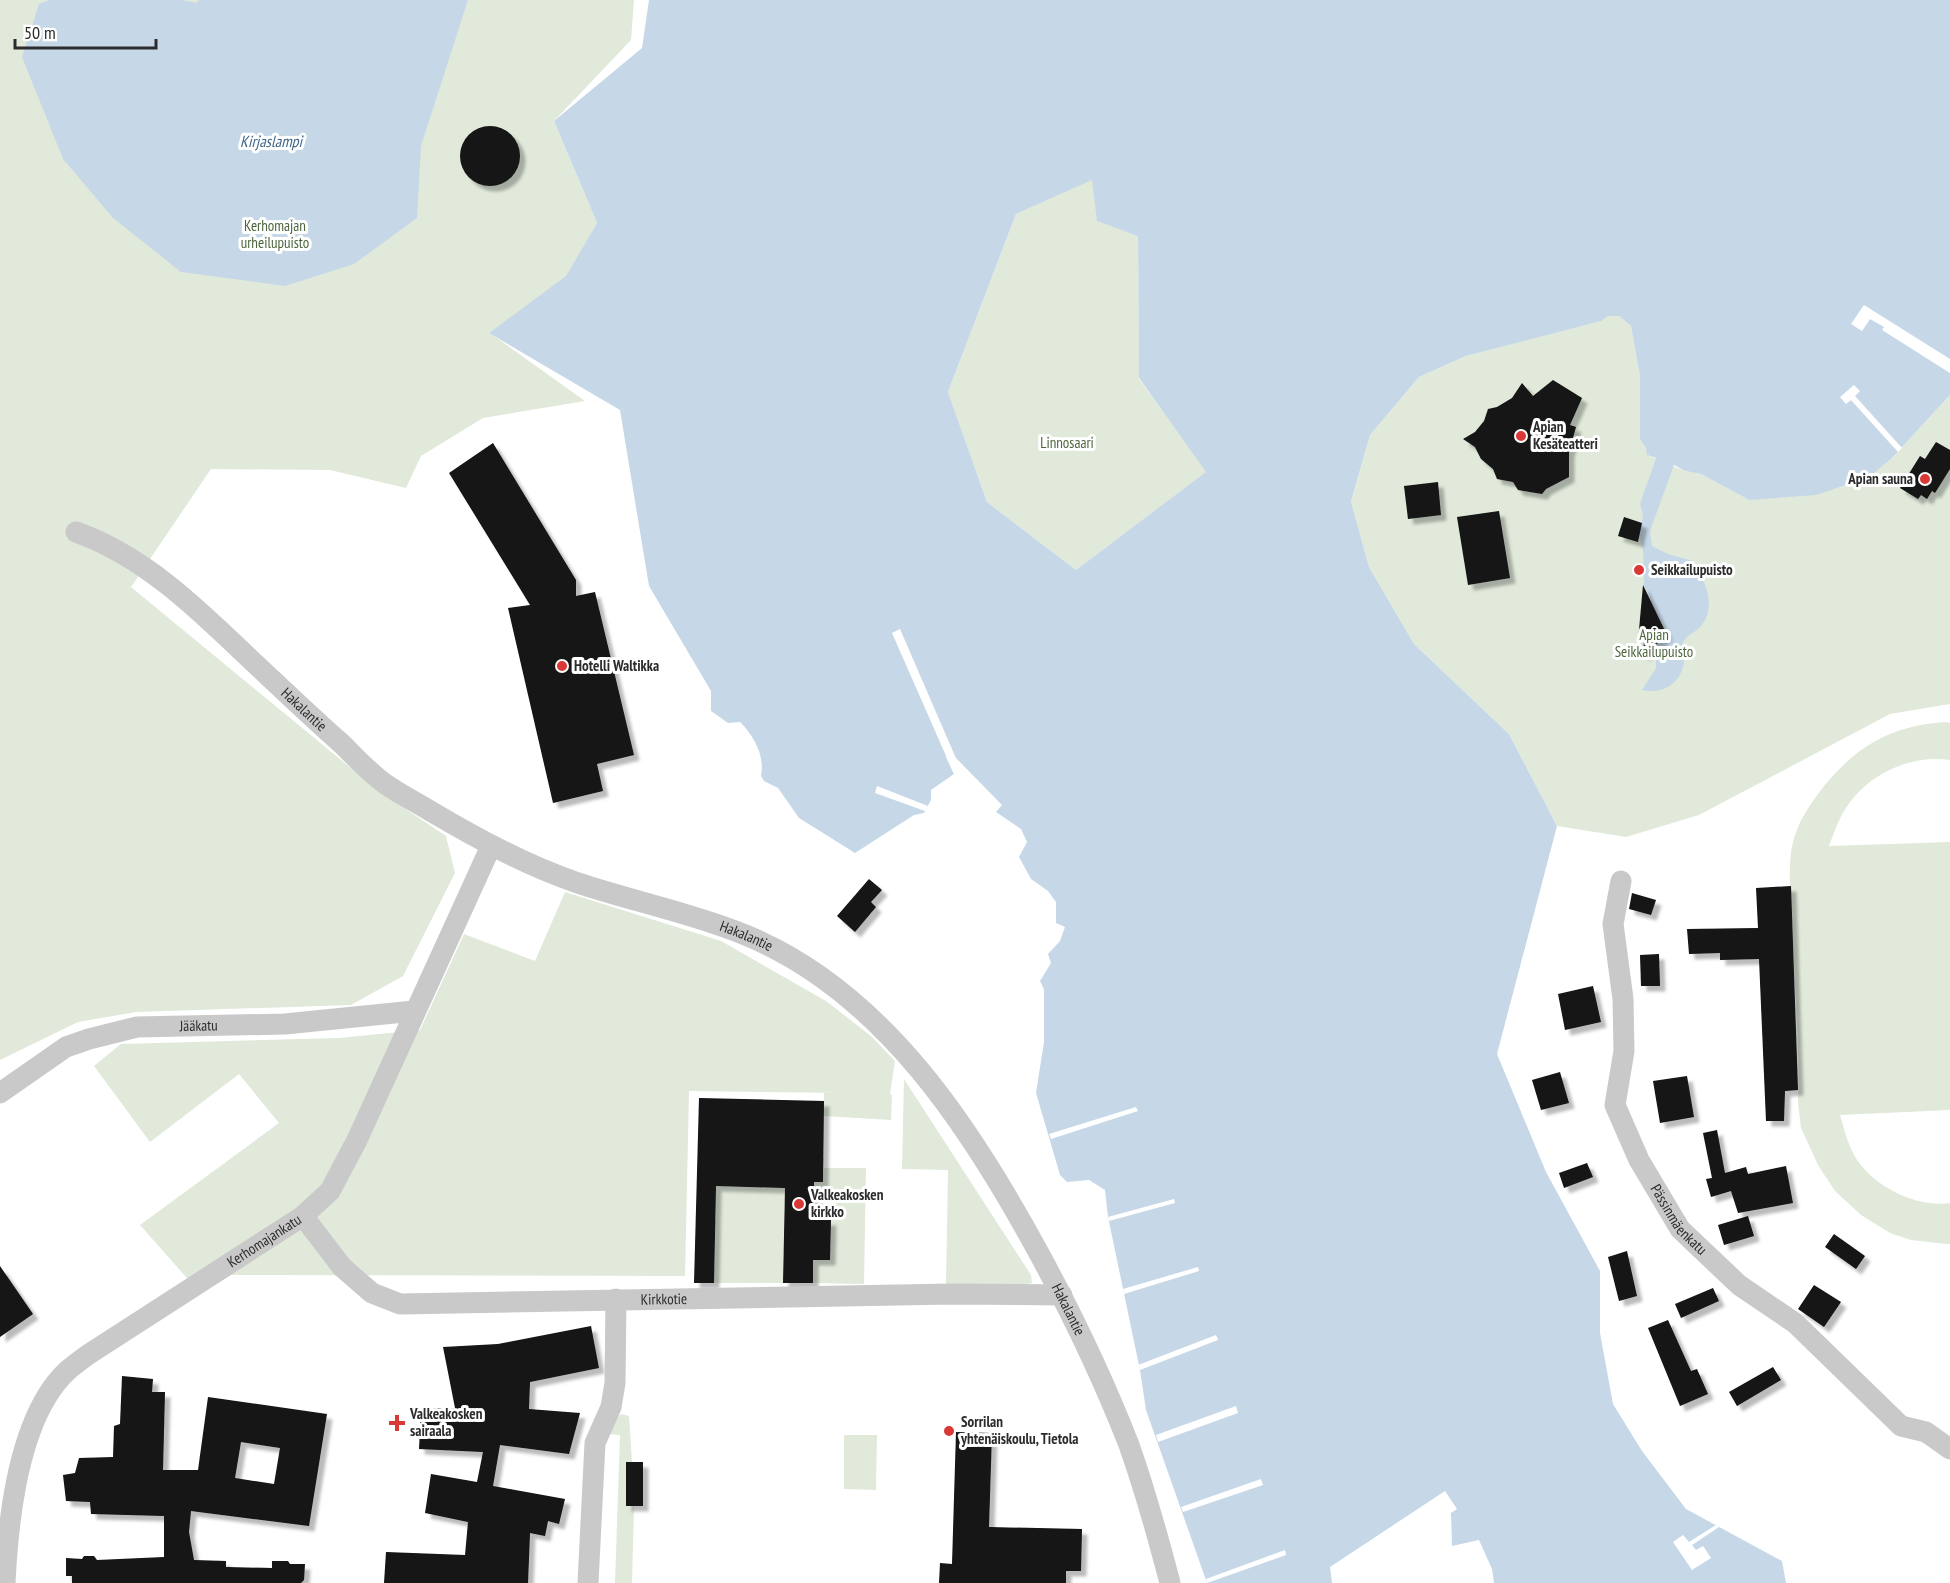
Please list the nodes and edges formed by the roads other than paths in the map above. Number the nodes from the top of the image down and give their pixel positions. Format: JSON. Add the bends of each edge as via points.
{"nodes":[{"id":1,"x":76,"y":532,"type":"dead end"},
{"id":2,"x":490,"y":846,"type":"junction"},
{"id":3,"x":1621,"y":881,"type":"dead end"},
{"id":4,"x":414,"y":1011,"type":"junction"},
{"id":5,"x":0,"y":1093,"type":"edge"},
{"id":6,"x":303,"y":1216,"type":"junction"},
{"id":7,"x":1062,"y":1295,"type":"junction"},
{"id":8,"x":616,"y":1299,"type":"junction"},
{"id":9,"x":1950,"y":1449,"type":"edge"},
{"id":10,"x":4,"y":1583,"type":"edge"},
{"id":11,"x":588,"y":1583,"type":"edge"},
{"id":12,"x":1170,"y":1583,"type":"edge"}],
"edges":[{"from":1,"to":2,"type":"street","name":"Hakalantie","via":[[99,540],[143,566],[206,616],[384,783]]},
{"from":2,"to":4,"type":"street","name":"Kerhomajankatu"},
{"from":2,"to":7,"type":"street","name":"Hakalantie","via":[[578,883],[745,934],[817,975],[850,1000],[909,1058],[949,1106],[1004,1189]]},
{"from":3,"to":9,"type":"street","name":"Pässinmäenkatu","via":[[1613,924],[1623,999],[1624,1051],[1615,1105],[1639,1160],[1680,1229],[1739,1284],[1795,1323],[1901,1426],[1926,1432]]},
{"from":4,"to":5,"type":"street","name":"Jääkatu","via":[[285,1024],[137,1028],[66,1047]]},
{"from":4,"to":6,"type":"street","name":"Kerhomajankatu","via":[[330,1191]]},
{"from":6,"to":8,"type":"street","name":"Kirkkotie","via":[[342,1267],[372,1293],[400,1304]]},
{"from":6,"to":10,"type":"street","name":"Kerhomajankatu","via":[[66,1372],[30,1431],[7,1533]]},
{"from":7,"to":8,"type":"street","name":"Kirkkotie"},
{"from":7,"to":12,"type":"street","name":"Hakalantie","via":[[1129,1446]]},
{"from":8,"to":11,"type":"street","via":[[615,1383],[611,1407],[596,1443]]}]}
